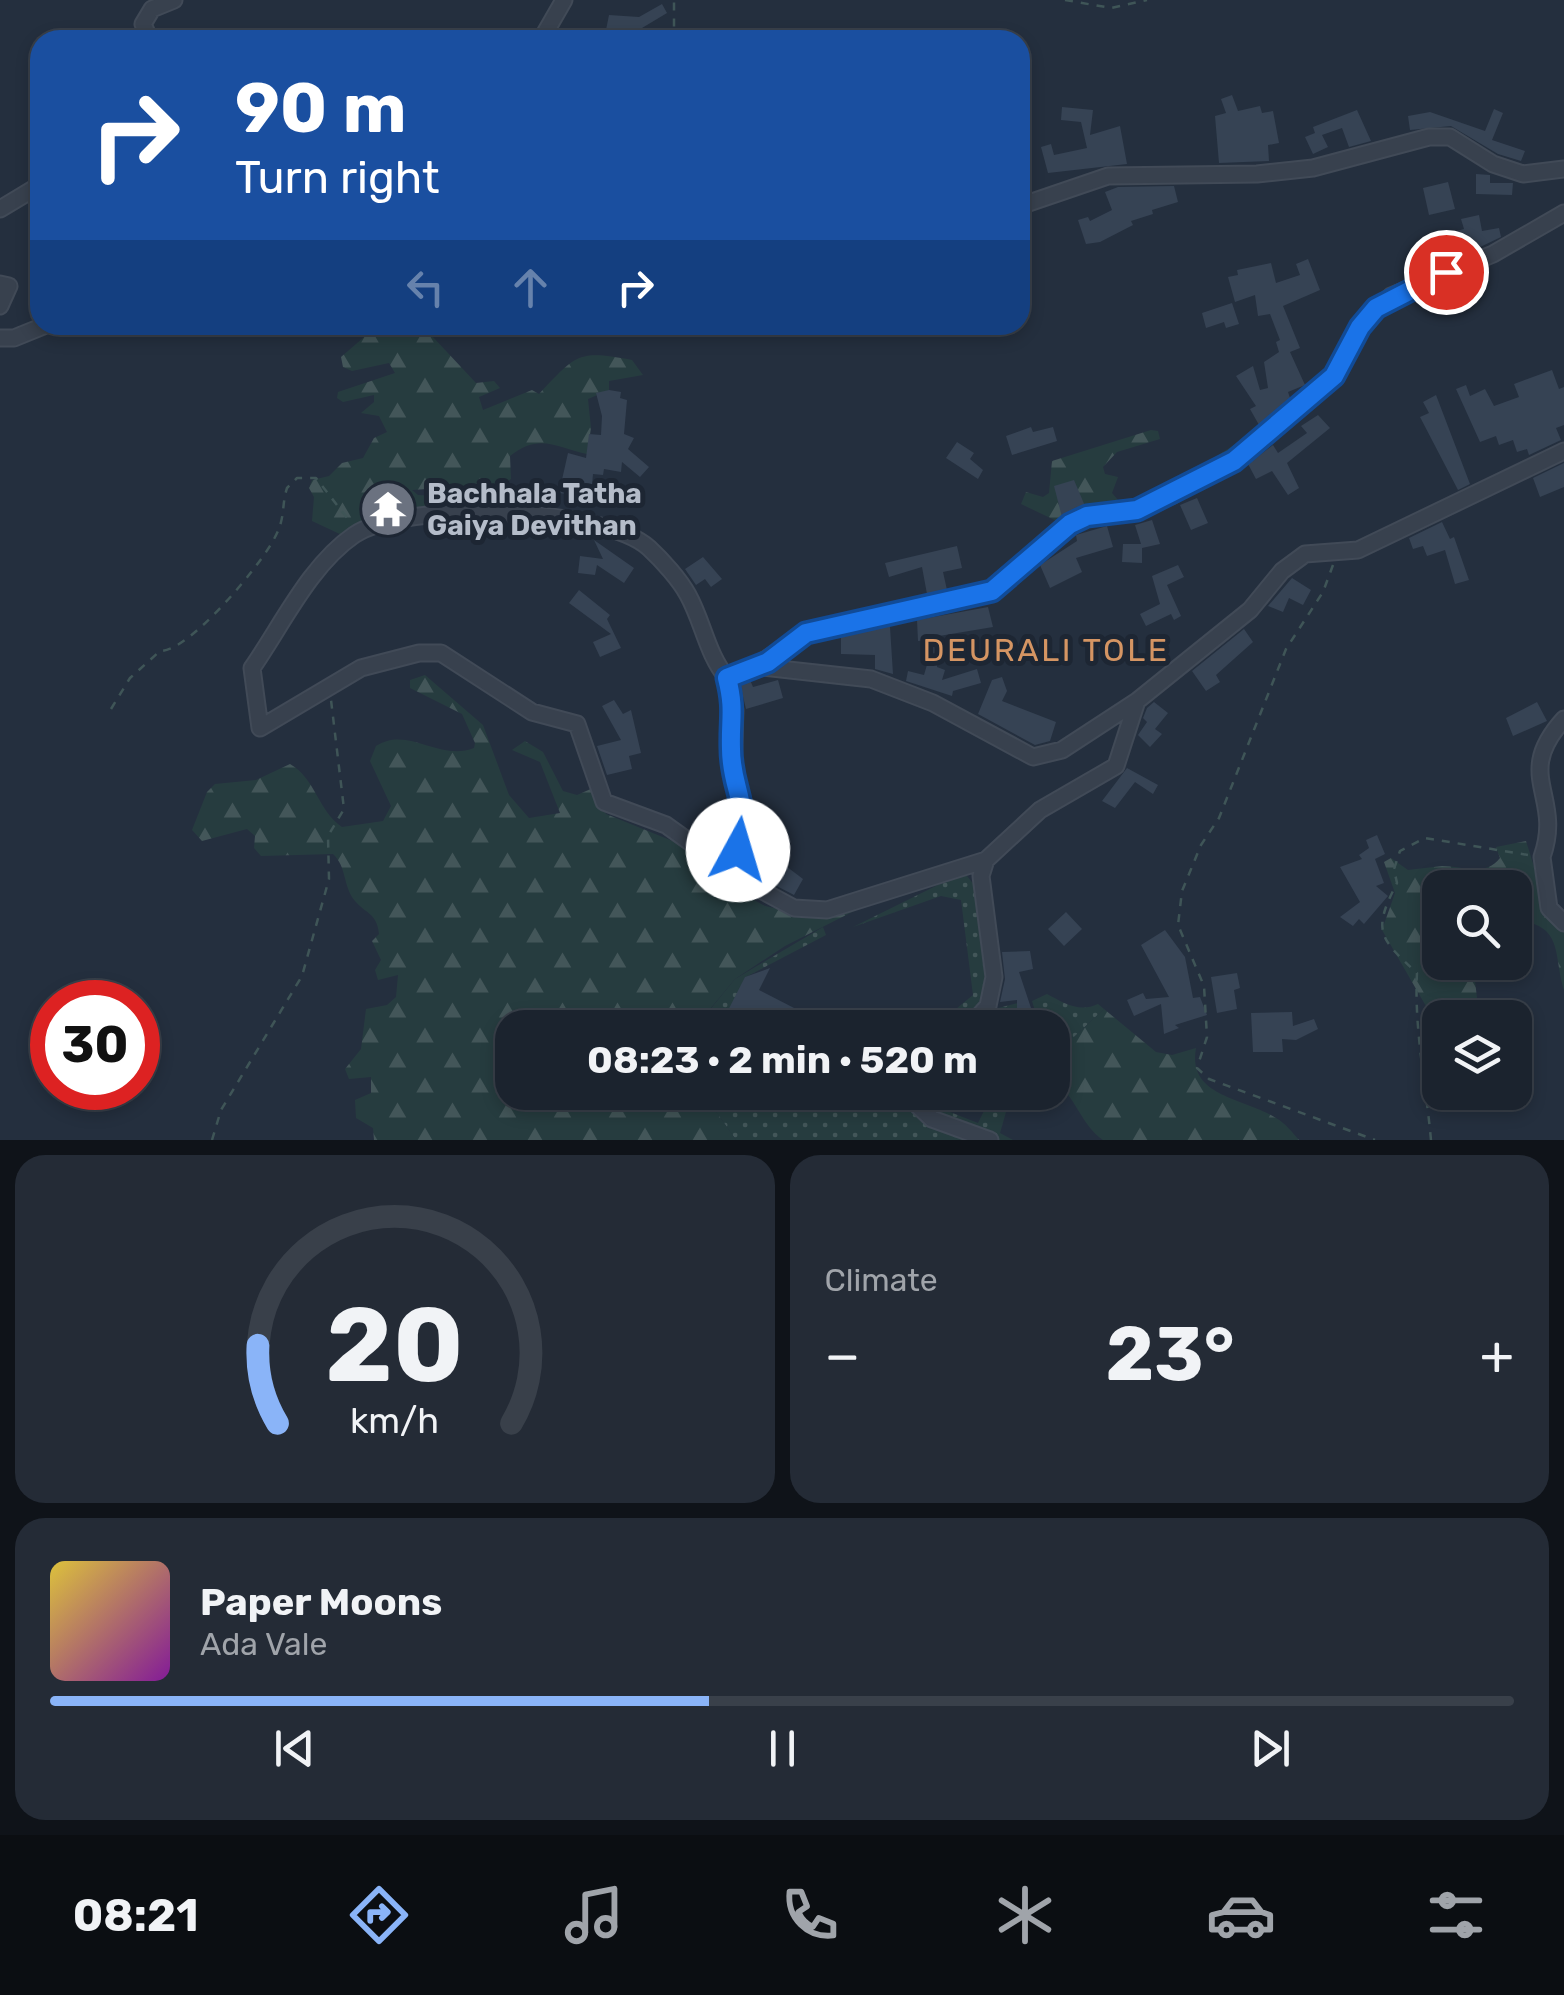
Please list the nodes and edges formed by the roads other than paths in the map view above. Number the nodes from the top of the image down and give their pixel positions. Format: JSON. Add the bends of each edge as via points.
{"nodes":[{"id":1,"x":174,"y":0,"type":"edge"},
{"id":2,"x":564,"y":0,"type":"edge"},
{"id":3,"x":145,"y":30,"type":"edge"},
{"id":4,"x":548,"y":30,"type":"edge"},
{"id":5,"x":1564,"y":169,"type":"edge"},
{"id":6,"x":30,"y":191,"type":"edge"},
{"id":7,"x":1030,"y":203,"type":"edge"},
{"id":8,"x":0,"y":209,"type":"edge"},
{"id":9,"x":1564,"y":214,"type":"edge"},
{"id":10,"x":0,"y":284,"type":"edge"},
{"id":11,"x":0,"y":306,"type":"edge"},
{"id":12,"x":30,"y":333,"type":"edge"},
{"id":13,"x":0,"y":338,"type":"edge"},
{"id":14,"x":1564,"y":451,"type":"edge"},
{"id":15,"x":753,"y":666,"type":"junction"},
{"id":16,"x":727,"y":678,"type":"junction"},
{"id":17,"x":1138,"y":701,"type":"junction"},
{"id":18,"x":1564,"y":719,"type":"edge"},
{"id":19,"x":986,"y":860,"type":"junction"},
{"id":20,"x":732,"y":870,"type":"junction"},
{"id":21,"x":1564,"y":923,"type":"edge"},
{"id":22,"x":984,"y":1010,"type":"edge"},
{"id":23,"x":922,"y":1110,"type":"edge"},
{"id":24,"x":990,"y":1140,"type":"edge"}],
"edges":[{"from":1,"to":3,"type":"street","via":[[152,10]]},
{"from":2,"to":4,"type":"street"},
{"from":5,"to":7,"type":"street","via":[[1523,174],[1450,137],[1429,137],[1313,168],[1108,176]]},
{"from":6,"to":8,"type":"street"},
{"from":9,"to":15,"type":"street","via":[[1493,254],[1391,296],[1360,327],[1334,376],[1234,461],[1173,495],[1070,524],[992,591],[806,633]]},
{"from":10,"to":11,"type":"street","via":[[9,286]]},
{"from":12,"to":13,"type":"street"},
{"from":14,"to":17,"type":"street","via":[[1358,550],[1305,554],[1250,610]]},
{"from":15,"to":16,"type":"street"},
{"from":15,"to":17,"type":"street","via":[[872,679],[1033,757],[1062,750]]},
{"from":16,"to":20,"type":"street","via":[[735,710],[733,771],[744,803]]},
{"from":16,"to":20,"type":"street","via":[[688,594],[648,547],[623,532],[476,509],[358,532],[332,552],[252,668],[260,728],[361,668],[442,653],[532,712],[577,724],[604,802],[666,825]]},
{"from":17,"to":19,"type":"street","via":[[1116,766],[1040,810]]},
{"from":18,"to":21,"type":"street","via":[[1545,757],[1544,777],[1556,794],[1560,819],[1542,857],[1549,908]]},
{"from":19,"to":20,"type":"street","via":[[827,910],[794,908]]},
{"from":19,"to":22,"type":"street","via":[[981,876],[994,977]]},
{"from":23,"to":24,"type":"street"}]}
